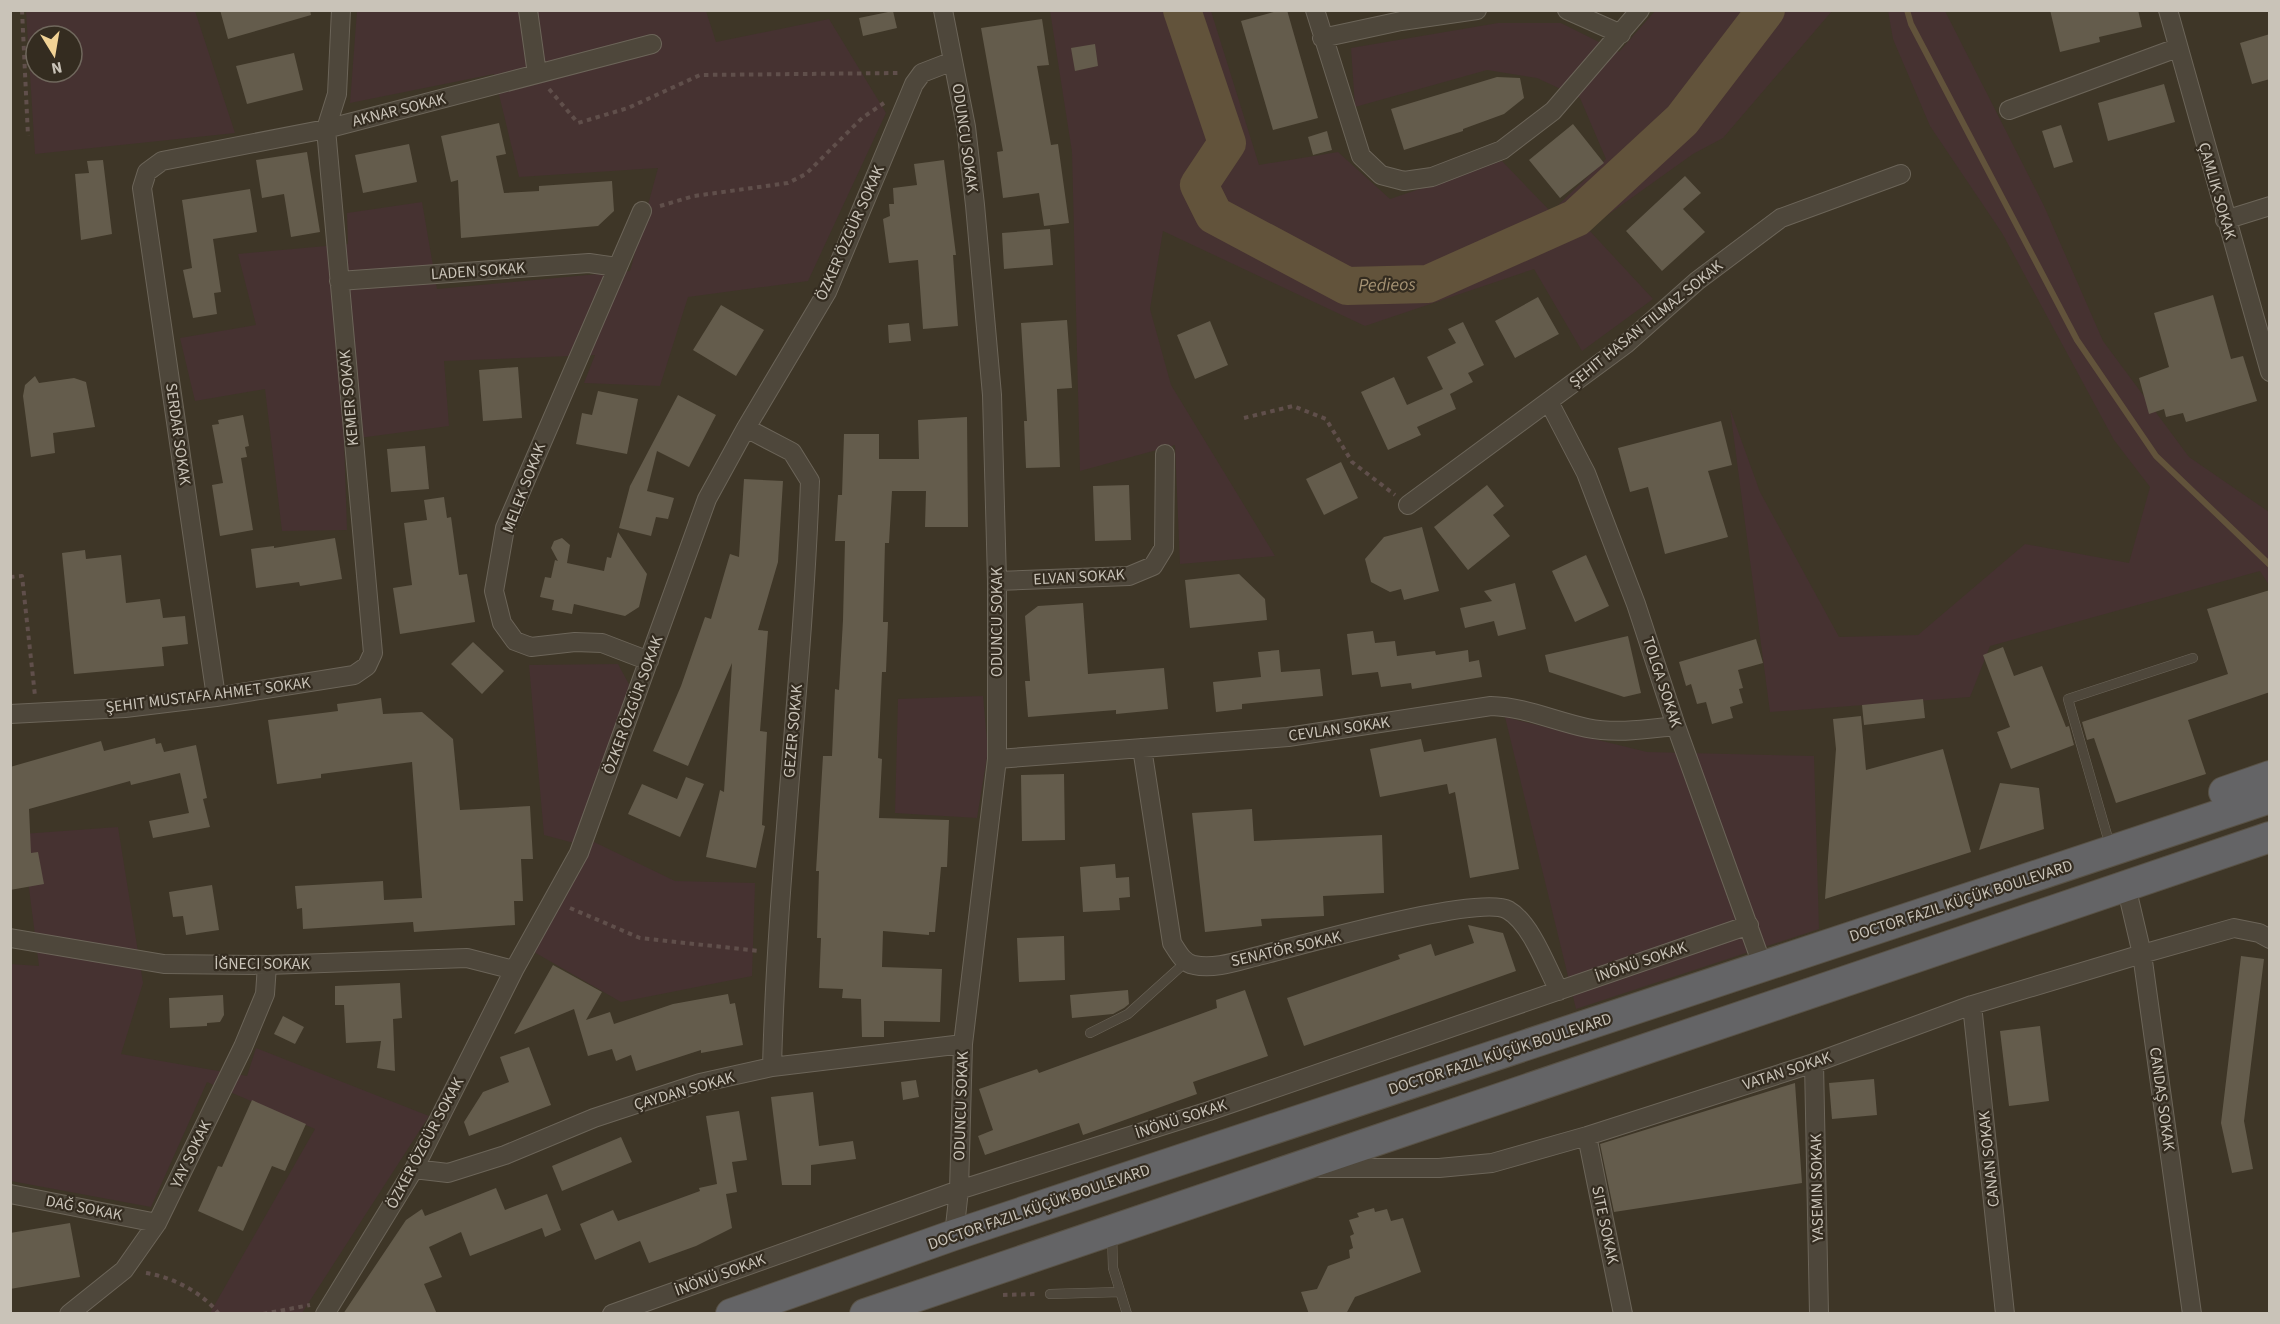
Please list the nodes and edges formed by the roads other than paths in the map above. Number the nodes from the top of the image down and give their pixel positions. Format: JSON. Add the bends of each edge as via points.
{"nodes":[{"id":1,"x":342,"y":10,"type":"edge"},
{"id":2,"x":528,"y":10,"type":"edge"},
{"id":3,"x":944,"y":10,"type":"edge"},
{"id":4,"x":1316,"y":10,"type":"edge"},
{"id":5,"x":1477,"y":10,"type":"edge"},
{"id":6,"x":1567,"y":10,"type":"edge"},
{"id":7,"x":1640,"y":10,"type":"edge"},
{"id":8,"x":2168,"y":10,"type":"edge"},
{"id":9,"x":1621,"y":34,"type":"junction"},
{"id":10,"x":1322,"y":38,"type":"junction"},
{"id":11,"x":652,"y":44,"type":"dead end"},
{"id":12,"x":2177,"y":48,"type":"junction"},
{"id":13,"x":953,"y":61,"type":"junction"},
{"id":14,"x":537,"y":74,"type":"junction"},
{"id":15,"x":2009,"y":110,"type":"dead end"},
{"id":16,"x":326,"y":129,"type":"junction"},
{"id":17,"x":147,"y":172,"type":"joint"},
{"id":18,"x":1901,"y":174,"type":"dead end"},
{"id":19,"x":2270,"y":206,"type":"edge"},
{"id":20,"x":642,"y":211,"type":"road end"},
{"id":21,"x":2225,"y":220,"type":"junction"},
{"id":22,"x":617,"y":267,"type":"junction"},
{"id":23,"x":339,"y":281,"type":"junction"},
{"id":24,"x":2270,"y":372,"type":"edge"},
{"id":25,"x":1549,"y":402,"type":"junction"},
{"id":26,"x":746,"y":428,"type":"junction"},
{"id":27,"x":1165,"y":454,"type":"dead end"},
{"id":28,"x":1408,"y":505,"type":"road end"},
{"id":29,"x":997,"y":581,"type":"junction"},
{"id":30,"x":2193,"y":658,"type":"dead end"},
{"id":31,"x":648,"y":661,"type":"junction"},
{"id":32,"x":367,"y":666,"type":"joint"},
{"id":33,"x":216,"y":697,"type":"junction"},
{"id":34,"x":10,"y":714,"type":"edge"},
{"id":35,"x":1676,"y":726,"type":"junction"},
{"id":36,"x":1142,"y":748,"type":"junction"},
{"id":37,"x":997,"y":759,"type":"junction"},
{"id":38,"x":2270,"y":776,"type":"edge"},
{"id":39,"x":2270,"y":798,"type":"edge"},
{"id":40,"x":2107,"y":835,"type":"junction"},
{"id":41,"x":2270,"y":837,"type":"edge"},
{"id":42,"x":2025,"y":880,"type":"junction"},
{"id":43,"x":2126,"y":886,"type":"junction"},
{"id":44,"x":1749,"y":925,"type":"junction"},
{"id":45,"x":10,"y":938,"type":"edge"},
{"id":46,"x":2270,"y":939,"type":"edge"},
{"id":47,"x":2142,"y":954,"type":"junction"},
{"id":48,"x":1187,"y":961,"type":"junction"},
{"id":49,"x":267,"y":965,"type":"junction"},
{"id":50,"x":1763,"y":967,"type":"junction"},
{"id":51,"x":514,"y":970,"type":"junction"},
{"id":52,"x":1559,"y":991,"type":"junction"},
{"id":53,"x":1972,"y":1005,"type":"junction"},
{"id":54,"x":1090,"y":1032,"type":"dead end"},
{"id":55,"x":963,"y":1044,"type":"junction"},
{"id":56,"x":1814,"y":1063,"type":"junction"},
{"id":57,"x":772,"y":1067,"type":"junction"},
{"id":58,"x":1587,"y":1136,"type":"junction"},
{"id":59,"x":1294,"y":1168,"type":"junction"},
{"id":60,"x":414,"y":1169,"type":"junction"},
{"id":61,"x":958,"y":1190,"type":"junction"},
{"id":62,"x":10,"y":1194,"type":"edge"},
{"id":63,"x":157,"y":1223,"type":"junction"},
{"id":64,"x":1112,"y":1229,"type":"junction"},
{"id":65,"x":954,"y":1235,"type":"junction"},
{"id":66,"x":1120,"y":1292,"type":"junction"},
{"id":67,"x":1050,"y":1294,"type":"dead end"},
{"id":68,"x":329,"y":1307,"type":"edge"},
{"id":69,"x":900,"y":1308,"type":"edge"},
{"id":70,"x":69,"y":1314,"type":"edge"},
{"id":71,"x":612,"y":1314,"type":"edge"},
{"id":72,"x":731,"y":1314,"type":"edge"},
{"id":73,"x":865,"y":1314,"type":"edge"},
{"id":74,"x":1127,"y":1314,"type":"edge"},
{"id":75,"x":1623,"y":1314,"type":"edge"},
{"id":76,"x":1819,"y":1314,"type":"edge"},
{"id":77,"x":2005,"y":1314,"type":"edge"},
{"id":78,"x":2192,"y":1314,"type":"edge"}],
"edges":[{"from":1,"to":16,"type":"street","via":[[336,94]]},
{"from":2,"to":14,"type":"street"},
{"from":3,"to":13,"type":"street","name":"ODUNCU SOKAK"},
{"from":4,"to":10,"type":"street"},
{"from":5,"to":10,"type":"street"},
{"from":6,"to":9,"type":"street"},
{"from":7,"to":9,"type":"street"},
{"from":8,"to":12,"type":"street"},
{"from":9,"to":10,"type":"street","via":[[1552,111],[1502,150],[1432,177],[1404,182],[1381,175],[1361,156]]},
{"from":11,"to":14,"type":"street","name":"AKNAR SOKAK"},
{"from":12,"to":15,"type":"street"},
{"from":12,"to":21,"type":"street"},
{"from":13,"to":26,"type":"street","name":"ÖZKER ÖZGÜR SOKAK","via":[[918,79],[827,292]]},
{"from":13,"to":29,"type":"street","name":"ODUNCU SOKAK","via":[[970,161],[992,395]]},
{"from":14,"to":16,"type":"street","name":"AKNAR SOKAK"},
{"from":16,"to":17,"type":"street","name":"AKNAR SOKAK","via":[[162,161]]},
{"from":16,"to":23,"type":"street","name":"KEMER SOKAK"},
{"from":17,"to":33,"type":"street","name":"SERDAR SOKAK","via":[[142,188]]},
{"from":18,"to":25,"type":"street","via":[[1781,218]]},
{"from":19,"to":21,"type":"street"},
{"from":20,"to":22,"type":"street","name":"MELEK SOKAK"},
{"from":21,"to":24,"type":"street"},
{"from":22,"to":23,"type":"street","name":"LADEN SOKAK","via":[[589,263]]},
{"from":22,"to":31,"type":"street","name":"MELEK SOKAK","via":[[505,528],[494,591],[502,623],[515,641],[531,647],[602,643]]},
{"from":23,"to":32,"type":"street","name":"KEMER SOKAK","via":[[373,653]]},
{"from":25,"to":28,"type":"street"},
{"from":25,"to":35,"type":"street","name":"TOLGA SOKAK","via":[[1586,473],[1636,604]]},
{"from":26,"to":31,"type":"street","name":"ÖZKER ÖZGÜR SOKAK","via":[[707,500]]},
{"from":26,"to":57,"type":"street","name":"GEZER SOKAK","via":[[792,452],[810,481],[775,952]]},
{"from":27,"to":29,"type":"street","name":"ELVAN SOKAK","via":[[1164,548],[1153,566],[1129,576]]},
{"from":29,"to":37,"type":"street","name":"ODUNCU SOKAK"},
{"from":30,"to":40,"type":"lane","via":[[2068,699]]},
{"from":31,"to":51,"type":"street","name":"ÖZKER ÖZGÜR SOKAK","via":[[579,853]]},
{"from":32,"to":33,"type":"street","name":"ŞEHIT MUSTAFA AHMET SOKAK","via":[[354,675]]},
{"from":33,"to":34,"type":"street","name":"ŞEHIT MUSTAFA AHMET SOKAK","via":[[125,708]]},
{"from":35,"to":36,"type":"street","name":"CEVLAN SOKAK","via":[[1610,731],[1512,707],[1491,706],[1288,737]]},
{"from":35,"to":44,"type":"street","name":"TOLGA SOKAK"},
{"from":36,"to":37,"type":"street","name":"CEVLAN SOKAK"},
{"from":36,"to":48,"type":"street","via":[[1172,943]]},
{"from":37,"to":55,"type":"street","name":"ODUNCU SOKAK"},
{"from":38,"to":40,"type":"highway"},
{"from":39,"to":42,"type":"highway"},
{"from":40,"to":42,"type":"highway"},
{"from":41,"to":43,"type":"highway"},
{"from":42,"to":50,"type":"highway"},
{"from":43,"to":47,"type":"street","name":"CANDAŞ SOKAK"},
{"from":43,"to":59,"type":"highway"},
{"from":44,"to":50,"type":"street","name":"TOLGA SOKAK"},
{"from":44,"to":52,"type":"street","name":"İNÖNÜ SOKAK"},
{"from":45,"to":49,"type":"street","name":"İĞNECI SOKAK","via":[[164,964]]},
{"from":46,"to":47,"type":"street","name":"VATAN SOKAK","via":[[2234,928]]},
{"from":47,"to":53,"type":"street","name":"VATAN SOKAK"},
{"from":47,"to":78,"type":"street","name":"CANDAŞ SOKAK"},
{"from":48,"to":52,"type":"street","name":"SENATÖR SOKAK","via":[[1208,966],[1448,911],[1487,907],[1506,909],[1522,921]]},
{"from":48,"to":54,"type":"lane","via":[[1128,1014]]},
{"from":49,"to":51,"type":"street","name":"İĞNECI SOKAK","via":[[467,958]]},
{"from":49,"to":63,"type":"street","name":"YAY SOKAK","via":[[265,994],[243,1047]]},
{"from":50,"to":65,"type":"highway"},
{"from":51,"to":60,"type":"street","name":"ÖZKER ÖZGÜR SOKAK"},
{"from":52,"to":61,"type":"street","name":"İNÖNÜ SOKAK","via":[[1209,1111]]},
{"from":53,"to":56,"type":"street","name":"VATAN SOKAK"},
{"from":53,"to":77,"type":"street","name":"CANAN SOKAK"},
{"from":55,"to":57,"type":"street","name":"ÇAYDAN SOKAK"},
{"from":55,"to":61,"type":"street","name":"ODUNCU SOKAK"},
{"from":56,"to":58,"type":"street","name":"VATAN SOKAK"},
{"from":56,"to":76,"type":"street","name":"YASEMIN SOKAK"},
{"from":57,"to":60,"type":"street","name":"ÇAYDAN SOKAK","via":[[700,1083],[604,1114],[505,1155],[448,1173]]},
{"from":58,"to":59,"type":"street","name":"VATAN SOKAK","via":[[1492,1163],[1439,1168]]},
{"from":58,"to":75,"type":"street","name":"SITE SOKAK"},
{"from":59,"to":64,"type":"highway"},
{"from":60,"to":68,"type":"street","name":"ÖZKER ÖZGÜR SOKAK"},
{"from":61,"to":65,"type":"street","name":"ODUNCU SOKAK"},
{"from":61,"to":71,"type":"street","name":"İNÖNÜ SOKAK"},
{"from":62,"to":63,"type":"street","name":"DAĞ SOKAK"},
{"from":63,"to":70,"type":"street","name":"YAY SOKAK","via":[[124,1270]]},
{"from":64,"to":66,"type":"lane","via":[[1113,1268]]},
{"from":64,"to":69,"type":"highway"},
{"from":65,"to":72,"type":"highway"},
{"from":66,"to":67,"type":"lane"},
{"from":66,"to":74,"type":"lane"},
{"from":69,"to":73,"type":"highway"}]}
